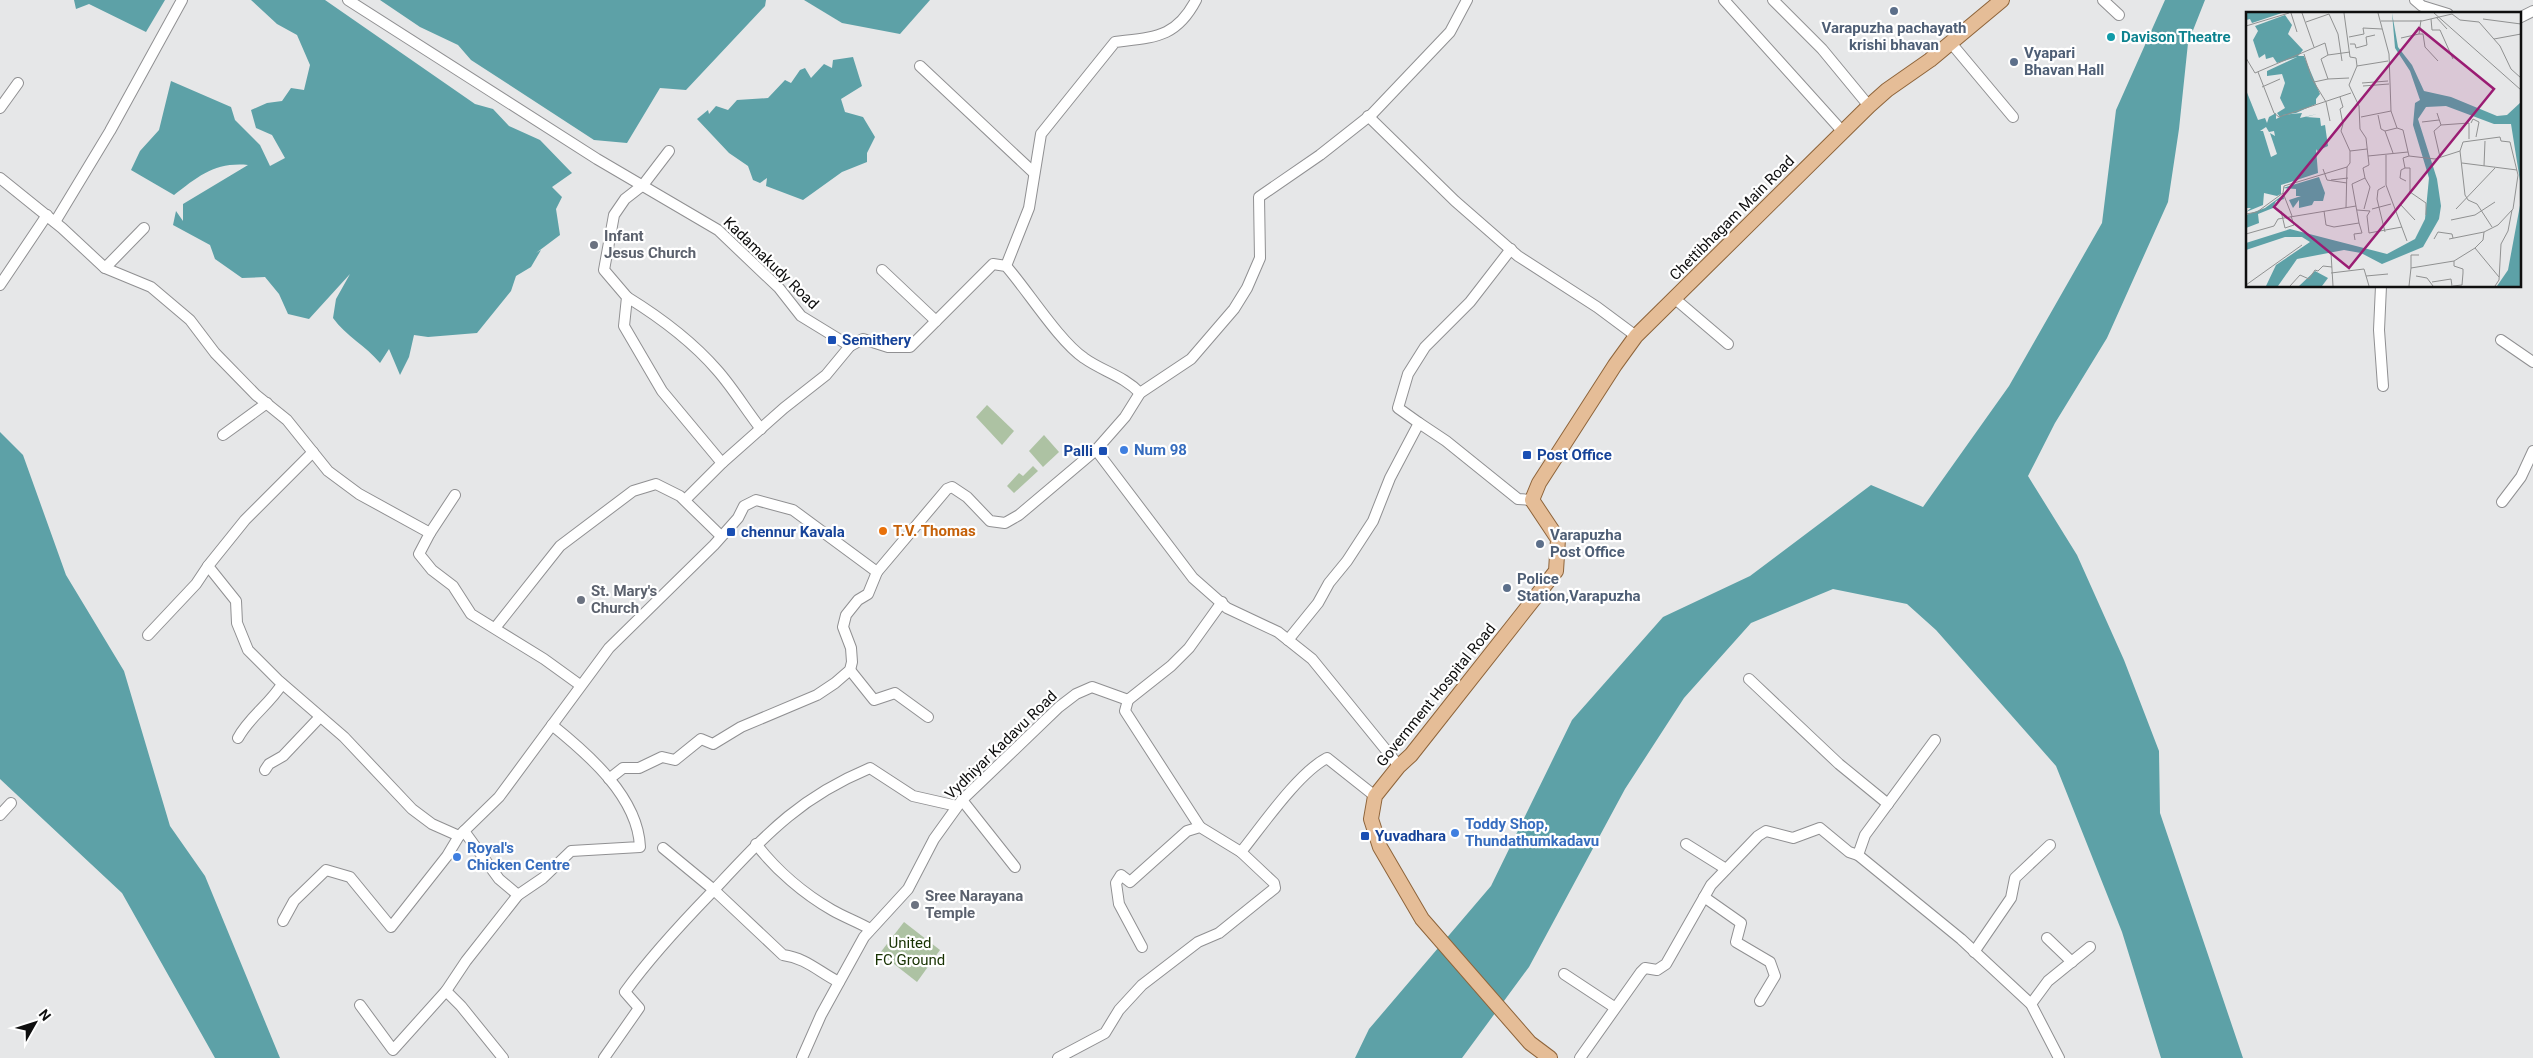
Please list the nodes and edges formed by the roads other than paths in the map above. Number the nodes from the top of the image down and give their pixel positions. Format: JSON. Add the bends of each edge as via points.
{"nodes":[{"id":1,"x":182,"y":0,"type":"edge"},
{"id":2,"x":348,"y":0,"type":"edge"},
{"id":3,"x":1196,"y":0,"type":"edge"},
{"id":4,"x":1467,"y":0,"type":"edge"},
{"id":5,"x":1724,"y":0,"type":"edge"},
{"id":6,"x":1773,"y":0,"type":"edge"},
{"id":7,"x":2002,"y":0,"type":"edge"},
{"id":8,"x":2103,"y":0,"type":"edge"},
{"id":9,"x":2415,"y":0,"type":"edge"},
{"id":10,"x":2533,"y":10,"type":"edge"},
{"id":11,"x":2442,"y":12,"type":"edge"},
{"id":12,"x":2119,"y":15,"type":"dead end"},
{"id":13,"x":2520,"y":17,"type":"edge"},
{"id":14,"x":1951,"y":44,"type":"junction"},
{"id":15,"x":920,"y":66,"type":"dead end"},
{"id":16,"x":18,"y":84,"type":"dead end"},
{"id":17,"x":1869,"y":106,"type":"junction"},
{"id":18,"x":0,"y":108,"type":"edge"},
{"id":19,"x":1368,"y":116,"type":"junction"},
{"id":20,"x":2012,"y":117,"type":"dead end"},
{"id":21,"x":1843,"y":132,"type":"junction"},
{"id":22,"x":669,"y":151,"type":"dead end"},
{"id":23,"x":1033,"y":172,"type":"junction"},
{"id":24,"x":0,"y":178,"type":"edge"},
{"id":25,"x":643,"y":185,"type":"junction"},
{"id":26,"x":51,"y":218,"type":"junction"},
{"id":27,"x":144,"y":228,"type":"dead end"},
{"id":28,"x":1511,"y":250,"type":"junction"},
{"id":29,"x":1006,"y":266,"type":"junction"},
{"id":30,"x":105,"y":268,"type":"junction"},
{"id":31,"x":882,"y":270,"type":"dead end"},
{"id":32,"x":0,"y":285,"type":"edge"},
{"id":33,"x":2381,"y":288,"type":"edge"},
{"id":34,"x":627,"y":297,"type":"junction"},
{"id":35,"x":1674,"y":298,"type":"junction"},
{"id":36,"x":936,"y":321,"type":"junction"},
{"id":37,"x":1636,"y":336,"type":"junction"},
{"id":38,"x":2501,"y":340,"type":"dead end"},
{"id":39,"x":1728,"y":344,"type":"dead end"},
{"id":40,"x":850,"y":346,"type":"junction"},
{"id":41,"x":2533,"y":362,"type":"edge"},
{"id":42,"x":2383,"y":386,"type":"dead end"},
{"id":43,"x":1140,"y":393,"type":"junction"},
{"id":44,"x":267,"y":403,"type":"junction"},
{"id":45,"x":1419,"y":424,"type":"junction"},
{"id":46,"x":761,"y":429,"type":"junction"},
{"id":47,"x":223,"y":435,"type":"dead end"},
{"id":48,"x":1096,"y":450,"type":"junction"},
{"id":49,"x":2533,"y":451,"type":"edge"},
{"id":50,"x":314,"y":452,"type":"junction"},
{"id":51,"x":722,"y":463,"type":"junction"},
{"id":52,"x":455,"y":495,"type":"dead end"},
{"id":53,"x":684,"y":500,"type":"junction"},
{"id":54,"x":1532,"y":500,"type":"junction"},
{"id":55,"x":2502,"y":502,"type":"dead end"},
{"id":56,"x":430,"y":533,"type":"junction"},
{"id":57,"x":721,"y":536,"type":"junction"},
{"id":58,"x":208,"y":566,"type":"junction"},
{"id":59,"x":877,"y":572,"type":"junction"},
{"id":60,"x":1222,"y":602,"type":"junction"},
{"id":61,"x":495,"y":628,"type":"junction"},
{"id":62,"x":148,"y":635,"type":"dead end"},
{"id":63,"x":1288,"y":640,"type":"junction"},
{"id":64,"x":850,"y":670,"type":"junction"},
{"id":65,"x":1749,"y":679,"type":"dead end"},
{"id":66,"x":282,"y":684,"type":"junction"},
{"id":67,"x":580,"y":685,"type":"junction"},
{"id":68,"x":1128,"y":700,"type":"junction"},
{"id":69,"x":320,"y":717,"type":"junction"},
{"id":70,"x":928,"y":717,"type":"dead end"},
{"id":71,"x":552,"y":725,"type":"junction"},
{"id":72,"x":238,"y":738,"type":"dead end"},
{"id":73,"x":1935,"y":740,"type":"dead end"},
{"id":74,"x":1399,"y":766,"type":"junction"},
{"id":75,"x":265,"y":770,"type":"dead end"},
{"id":76,"x":609,"y":779,"type":"junction"},
{"id":77,"x":1375,"y":796,"type":"junction"},
{"id":78,"x":11,"y":803,"type":"dead end"},
{"id":79,"x":959,"y":803,"type":"junction"},
{"id":80,"x":1888,"y":804,"type":"junction"},
{"id":81,"x":0,"y":814,"type":"edge"},
{"id":82,"x":1200,"y":827,"type":"junction"},
{"id":83,"x":461,"y":833,"type":"junction"},
{"id":84,"x":756,"y":844,"type":"junction"},
{"id":85,"x":1686,"y":844,"type":"dead end"},
{"id":86,"x":2050,"y":845,"type":"dead end"},
{"id":87,"x":663,"y":848,"type":"dead end"},
{"id":88,"x":1241,"y":852,"type":"junction"},
{"id":89,"x":1858,"y":856,"type":"junction"},
{"id":90,"x":1015,"y":867,"type":"dead end"},
{"id":91,"x":1726,"y":869,"type":"junction"},
{"id":92,"x":714,"y":890,"type":"junction"},
{"id":93,"x":518,"y":896,"type":"junction"},
{"id":94,"x":1704,"y":897,"type":"junction"},
{"id":95,"x":283,"y":921,"type":"dead end"},
{"id":96,"x":870,"y":929,"type":"junction"},
{"id":97,"x":2047,"y":938,"type":"dead end"},
{"id":98,"x":1142,"y":946,"type":"dead end"},
{"id":99,"x":2090,"y":948,"type":"dead end"},
{"id":100,"x":1974,"y":952,"type":"junction"},
{"id":101,"x":2072,"y":962,"type":"junction"},
{"id":102,"x":1564,"y":974,"type":"dead end"},
{"id":103,"x":839,"y":982,"type":"junction"},
{"id":104,"x":446,"y":991,"type":"junction"},
{"id":105,"x":1760,"y":1001,"type":"dead end"},
{"id":106,"x":2031,"y":1004,"type":"junction"},
{"id":107,"x":360,"y":1005,"type":"dead end"},
{"id":108,"x":1614,"y":1007,"type":"junction"},
{"id":109,"x":1069,"y":1056,"type":"edge"},
{"id":110,"x":503,"y":1058,"type":"edge"},
{"id":111,"x":604,"y":1058,"type":"edge"},
{"id":112,"x":802,"y":1058,"type":"edge"},
{"id":113,"x":1058,"y":1058,"type":"edge"},
{"id":114,"x":1550,"y":1058,"type":"edge"},
{"id":115,"x":1580,"y":1058,"type":"edge"},
{"id":116,"x":2059,"y":1058,"type":"edge"}],
"edges":[{"from":1,"to":26,"type":"street","via":[[110,131]]},
{"from":2,"to":25,"type":"street","name":"Kadamakudy Road"},
{"from":3,"to":23,"type":"street","via":[[1187,18],[1165,34],[1115,42],[1041,134]]},
{"from":4,"to":19,"type":"street","via":[[1450,32]]},
{"from":5,"to":21,"type":"street"},
{"from":6,"to":17,"type":"street","via":[[1822,49]]},
{"from":7,"to":14,"type":"main road","name":"Chettibhagam Main Road"},
{"from":8,"to":12,"type":"street"},
{"from":9,"to":11,"type":"street","via":[[2422,6]]},
{"from":10,"to":13,"type":"street"},
{"from":14,"to":17,"type":"main road","name":"Chettibhagam Main Road"},
{"from":14,"to":20,"type":"street"},
{"from":15,"to":23,"type":"street"},
{"from":16,"to":18,"type":"street"},
{"from":17,"to":21,"type":"main road","name":"Chettibhagam Main Road"},
{"from":19,"to":28,"type":"street","via":[[1455,201]]},
{"from":19,"to":43,"type":"street","via":[[1259,198],[1260,258],[1247,288],[1214,334],[1191,359]]},
{"from":21,"to":35,"type":"main road","name":"Chettibhagam Main Road"},
{"from":22,"to":25,"type":"street"},
{"from":23,"to":29,"type":"street","via":[[1028,208]]},
{"from":24,"to":26,"type":"street"},
{"from":25,"to":34,"type":"street","via":[[625,198],[614,215],[604,270]]},
{"from":25,"to":40,"type":"street","name":"Kadamakudy Road","via":[[718,230],[779,288],[801,316]]},
{"from":26,"to":30,"type":"street"},
{"from":26,"to":32,"type":"street"},
{"from":27,"to":30,"type":"street"},
{"from":28,"to":37,"type":"street"},
{"from":28,"to":45,"type":"street","via":[[1470,302],[1425,347],[1408,374],[1398,408]]},
{"from":29,"to":36,"type":"street","via":[[993,264]]},
{"from":29,"to":43,"type":"street","via":[[1084,358],[1131,384]]},
{"from":30,"to":44,"type":"street","via":[[151,287],[175,306],[215,353]]},
{"from":31,"to":36,"type":"street"},
{"from":33,"to":42,"type":"street","via":[[2379,330]]},
{"from":34,"to":46,"type":"street","via":[[664,319],[694,347],[718,371]]},
{"from":34,"to":51,"type":"street","via":[[624,326],[662,390]]},
{"from":35,"to":37,"type":"main road","name":"Chettibhagam Main Road"},
{"from":35,"to":39,"type":"street"},
{"from":36,"to":40,"type":"street","via":[[910,347],[888,347],[863,339]]},
{"from":37,"to":54,"type":"main road","name":"Chettibhagam Main Road","via":[[1539,483]]},
{"from":38,"to":41,"type":"street"},
{"from":40,"to":46,"type":"street","via":[[826,375]]},
{"from":43,"to":48,"type":"street"},
{"from":44,"to":47,"type":"street"},
{"from":44,"to":50,"type":"street","via":[[287,420]]},
{"from":45,"to":54,"type":"street","via":[[1446,441],[1518,499]]},
{"from":45,"to":63,"type":"street","via":[[1390,478],[1373,521],[1318,603]]},
{"from":46,"to":51,"type":"street"},
{"from":48,"to":59,"type":"street","via":[[1019,515],[1005,523],[990,521],[958,490],[948,489]]},
{"from":48,"to":60,"type":"street","via":[[1193,578]]},
{"from":49,"to":55,"type":"street","via":[[2521,477]]},
{"from":50,"to":56,"type":"street","via":[[328,470],[358,494]]},
{"from":50,"to":58,"type":"street","via":[[245,520]]},
{"from":51,"to":53,"type":"street"},
{"from":52,"to":56,"type":"street"},
{"from":53,"to":57,"type":"street"},
{"from":53,"to":61,"type":"street","via":[[656,484],[633,491],[560,546]]},
{"from":54,"to":74,"type":"main road","name":"Government Hospital Road","via":[[1558,539],[1556,571]]},
{"from":56,"to":61,"type":"street","via":[[419,554],[432,570],[453,586],[472,614]]},
{"from":57,"to":59,"type":"street","via":[[738,518],[744,506],[756,500],[771,503],[793,510]]},
{"from":57,"to":67,"type":"street","via":[[609,648]]},
{"from":58,"to":62,"type":"street","via":[[196,584]]},
{"from":58,"to":66,"type":"street","via":[[236,601],[237,623],[248,650]]},
{"from":59,"to":64,"type":"street","via":[[868,594],[858,600],[846,615],[843,627],[851,648]]},
{"from":60,"to":63,"type":"street","via":[[1226,608],[1278,632]]},
{"from":60,"to":68,"type":"street","via":[[1189,648]]},
{"from":61,"to":67,"type":"street"},
{"from":63,"to":74,"type":"street","via":[[1312,659]]},
{"from":64,"to":70,"type":"street","via":[[874,700],[895,693]]},
{"from":64,"to":76,"type":"street","via":[[817,695],[741,726],[713,744],[701,739],[675,760],[662,757],[639,768],[623,768]]},
{"from":65,"to":80,"type":"street","via":[[1839,764]]},
{"from":66,"to":69,"type":"street"},
{"from":66,"to":72,"type":"street"},
{"from":67,"to":71,"type":"street"},
{"from":68,"to":79,"type":"street","name":"Vydhiyar Kadavu Road","via":[[1092,687],[1076,694]]},
{"from":68,"to":82,"type":"street","via":[[1125,711]]},
{"from":69,"to":75,"type":"street"},
{"from":69,"to":83,"type":"street","via":[[344,737],[412,809],[432,824]]},
{"from":71,"to":76,"type":"street","via":[[594,760]]},
{"from":71,"to":83,"type":"street","via":[[499,797]]},
{"from":73,"to":80,"type":"street"},
{"from":74,"to":77,"type":"main road","name":"Government Hospital Road"},
{"from":76,"to":93,"type":"street","via":[[639,829],[640,847],[571,851]]},
{"from":77,"to":88,"type":"street","via":[[1327,758],[1318,763],[1282,801]]},
{"from":77,"to":114,"type":"main road","name":"Government Hospital Road","via":[[1371,820],[1380,847],[1422,919],[1530,1043]]},
{"from":78,"to":81,"type":"street"},
{"from":79,"to":84,"type":"street","via":[[913,796],[870,768],[813,796]]},
{"from":79,"to":90,"type":"street"},
{"from":79,"to":96,"type":"street","name":"Vydhiyar Kadavu Road","via":[[934,839],[908,889]]},
{"from":80,"to":89,"type":"street","via":[[1865,836]]},
{"from":82,"to":88,"type":"street"},
{"from":82,"to":98,"type":"street","via":[[1187,831],[1130,882],[1121,875],[1116,883],[1119,904]]},
{"from":83,"to":93,"type":"street","via":[[498,879]]},
{"from":83,"to":95,"type":"street","via":[[391,928],[350,877],[326,870],[294,902]]},
{"from":84,"to":92,"type":"street"},
{"from":84,"to":96,"type":"street","via":[[768,860],[816,899]]},
{"from":85,"to":91,"type":"street"},
{"from":86,"to":100,"type":"street","via":[[2015,878],[2011,898]]},
{"from":87,"to":92,"type":"street"},
{"from":88,"to":109,"type":"street","via":[[1274,883],[1275,888],[1219,933],[1198,942],[1142,985],[1119,1010],[1105,1033]]},
{"from":89,"to":91,"type":"street","via":[[1820,828],[1793,838],[1766,831]]},
{"from":89,"to":100,"type":"street"},
{"from":91,"to":94,"type":"street"},
{"from":92,"to":103,"type":"street","via":[[783,955],[811,964]]},
{"from":92,"to":111,"type":"street","via":[[645,964],[625,992],[639,1008]]},
{"from":93,"to":104,"type":"street","via":[[466,960]]},
{"from":94,"to":105,"type":"street","via":[[1741,923],[1736,942],[1770,962],[1775,976]]},
{"from":94,"to":108,"type":"street","via":[[1666,964],[1657,970],[1645,968]]},
{"from":96,"to":103,"type":"street","name":"Vydhiyar Kadavu Road"},
{"from":97,"to":101,"type":"street"},
{"from":99,"to":101,"type":"street"},
{"from":100,"to":106,"type":"street"},
{"from":101,"to":106,"type":"street","via":[[2048,981]]},
{"from":102,"to":108,"type":"street"},
{"from":103,"to":112,"type":"street","name":"Vydhiyar Kadavu Road"},
{"from":104,"to":107,"type":"street","via":[[393,1050]]},
{"from":104,"to":110,"type":"street"},
{"from":106,"to":116,"type":"street"},
{"from":108,"to":115,"type":"street"},
{"from":109,"to":113,"type":"street"}]}
